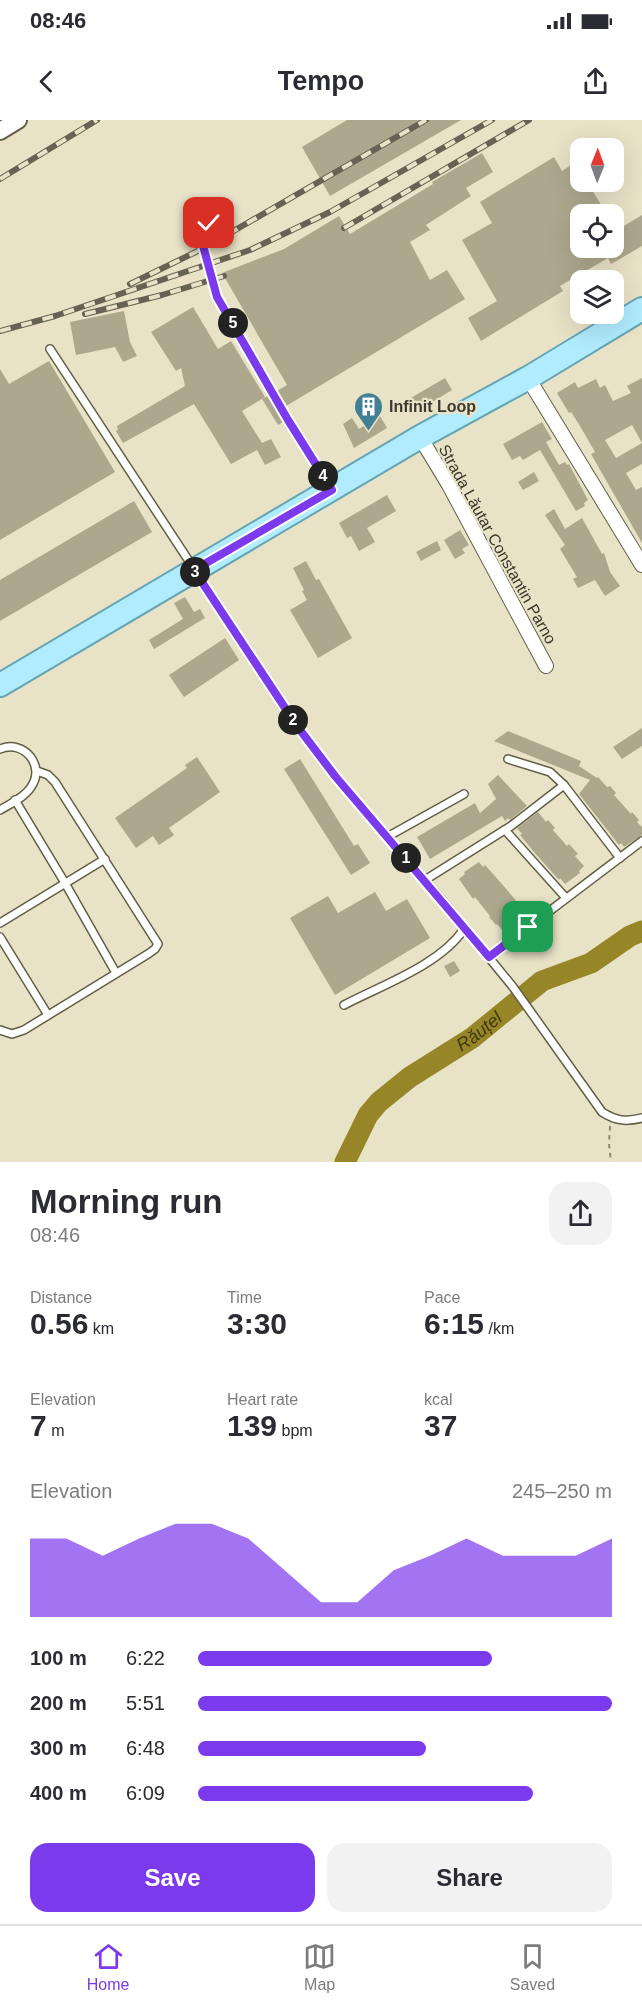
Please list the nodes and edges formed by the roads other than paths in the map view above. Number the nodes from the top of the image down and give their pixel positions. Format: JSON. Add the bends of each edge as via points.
{"nodes":[{"id":1,"x":18,"y":120,"type":"edge"},
{"id":2,"x":0,"y":131,"type":"edge"},
{"id":3,"x":209,"y":223,"type":"dead end"},
{"id":4,"x":641,"y":312,"type":"edge"},
{"id":5,"x":50,"y":349,"type":"dead end"},
{"id":6,"x":528,"y":378,"type":"junction"},
{"id":7,"x":420,"y":437,"type":"junction"},
{"id":8,"x":332,"y":490,"type":"junction"},
{"id":9,"x":642,"y":565,"type":"edge"},
{"id":10,"x":194,"y":570,"type":"junction"},
{"id":11,"x":546,"y":666,"type":"dead end"},
{"id":12,"x":0,"y":685,"type":"edge"},
{"id":13,"x":0,"y":749,"type":"edge"},
{"id":14,"x":508,"y":759,"type":"dead end"},
{"id":15,"x":37,"y":771,"type":"junction"},
{"id":16,"x":564,"y":785,"type":"junction"},
{"id":17,"x":464,"y":794,"type":"dead end"},
{"id":18,"x":15,"y":800,"type":"junction"},
{"id":19,"x":0,"y":810,"type":"edge"},
{"id":20,"x":505,"y":830,"type":"junction"},
{"id":21,"x":387,"y":837,"type":"junction"},
{"id":22,"x":642,"y":841,"type":"edge"},
{"id":23,"x":620,"y":858,"type":"junction"},
{"id":24,"x":105,"y":859,"type":"junction"},
{"id":25,"x":425,"y":880,"type":"junction"},
{"id":26,"x":65,"y":883,"type":"junction"},
{"id":27,"x":567,"y":898,"type":"junction"},
{"id":28,"x":0,"y":923,"type":"edge"},
{"id":29,"x":464,"y":928,"type":"junction"},
{"id":30,"x":0,"y":937,"type":"edge"},
{"id":31,"x":489,"y":957,"type":"junction"},
{"id":32,"x":116,"y":973,"type":"junction"},
{"id":33,"x":344,"y":1005,"type":"dead end"},
{"id":34,"x":48,"y":1015,"type":"junction"},
{"id":35,"x":0,"y":1030,"type":"edge"},
{"id":36,"x":642,"y":1118,"type":"edge"}],
"edges":[{"from":1,"to":2,"type":"street"},
{"from":3,"to":8,"type":"lane","via":[[202,242],[217,297]]},
{"from":4,"to":6,"type":"main road"},
{"from":5,"to":10,"type":"lane"},
{"from":6,"to":7,"type":"main road"},
{"from":6,"to":9,"type":"street"},
{"from":7,"to":8,"type":"main road"},
{"from":7,"to":11,"type":"street","name":"Strada Lăutar Constantin Parno"},
{"from":8,"to":10,"type":"main road"},
{"from":10,"to":12,"type":"main road"},
{"from":10,"to":21,"type":"lane","via":[[297,726]]},
{"from":13,"to":15,"type":"lane","via":[[15,747],[27,753]]},
{"from":14,"to":16,"type":"lane","via":[[550,772]]},
{"from":15,"to":18,"type":"lane","via":[[30,790]]},
{"from":15,"to":24,"type":"lane","via":[[55,782]]},
{"from":16,"to":20,"type":"lane"},
{"from":16,"to":23,"type":"lane"},
{"from":17,"to":21,"type":"lane"},
{"from":18,"to":19,"type":"lane"},
{"from":18,"to":26,"type":"lane"},
{"from":20,"to":25,"type":"lane"},
{"from":20,"to":27,"type":"lane"},
{"from":21,"to":25,"type":"lane"},
{"from":22,"to":23,"type":"lane"},
{"from":23,"to":27,"type":"lane"},
{"from":24,"to":26,"type":"lane"},
{"from":24,"to":32,"type":"lane","via":[[158,944]]},
{"from":25,"to":29,"type":"lane"},
{"from":26,"to":28,"type":"lane"},
{"from":26,"to":32,"type":"lane"},
{"from":27,"to":31,"type":"lane"},
{"from":29,"to":31,"type":"lane"},
{"from":29,"to":33,"type":"lane","via":[[446,949]]},
{"from":30,"to":34,"type":"lane"},
{"from":31,"to":36,"type":"lane","via":[[602,1112],[622,1121]]},
{"from":32,"to":34,"type":"lane"},
{"from":34,"to":35,"type":"lane","via":[[12,1034]]}]}
